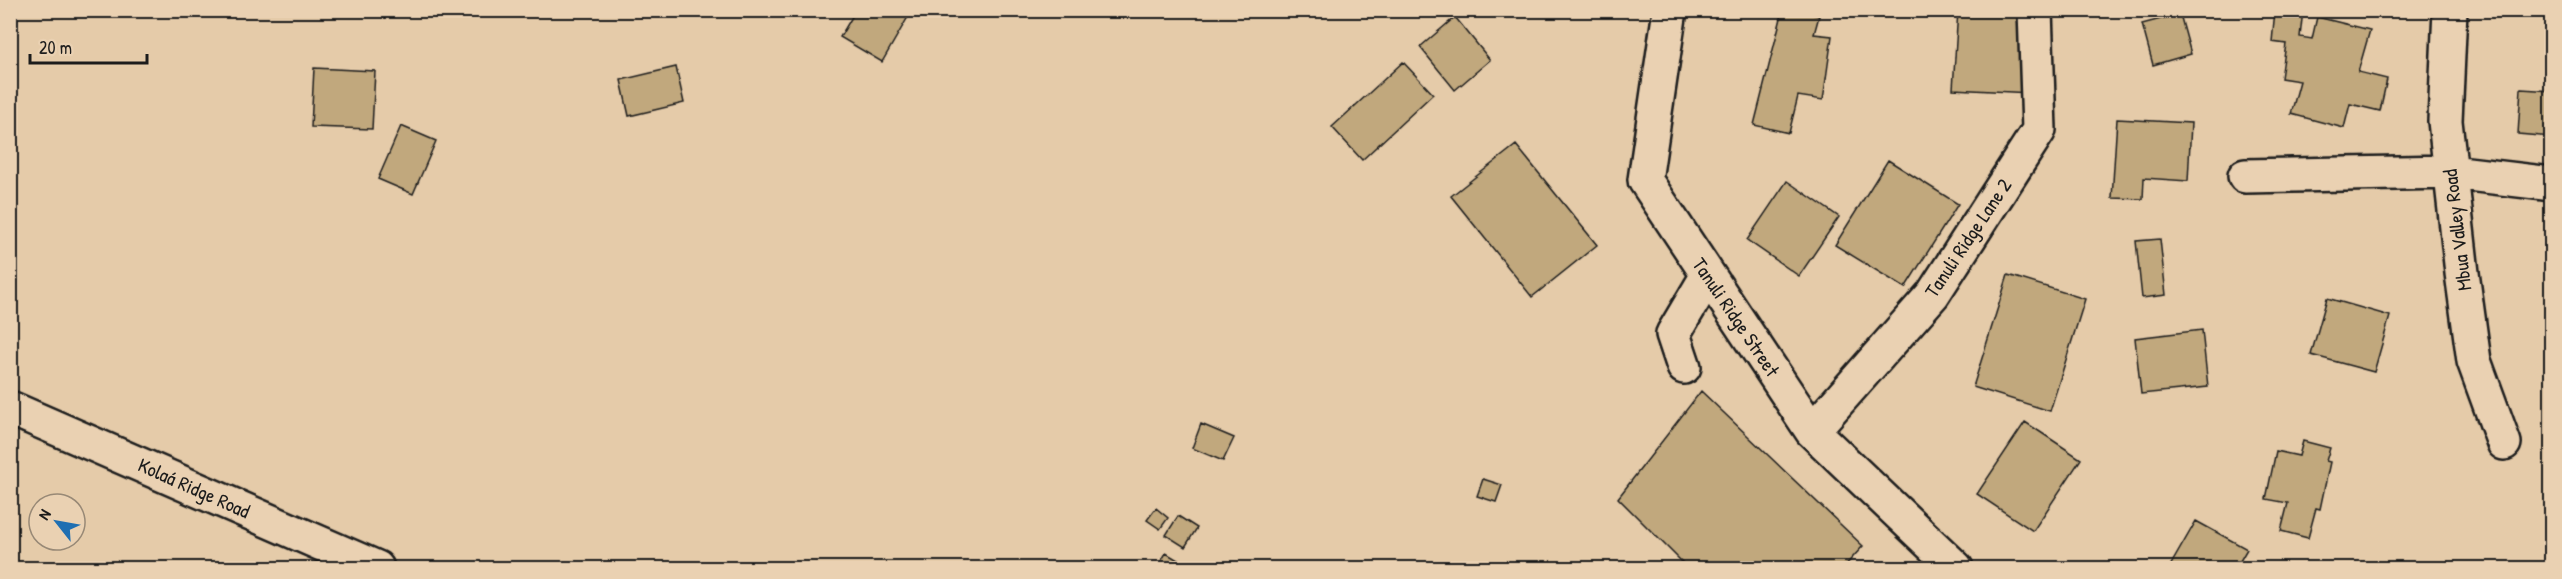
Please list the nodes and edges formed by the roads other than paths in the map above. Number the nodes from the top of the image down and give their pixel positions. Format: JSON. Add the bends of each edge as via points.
{"nodes":[{"id":1,"x":1670,"y":10,"type":"edge"},
{"id":2,"x":2035,"y":10,"type":"edge"},
{"id":3,"x":2450,"y":10,"type":"edge"},
{"id":4,"x":2451,"y":172,"type":"junction"},
{"id":5,"x":2245,"y":176,"type":"dead end"},
{"id":6,"x":2552,"y":184,"type":"edge"},
{"id":7,"x":1708,"y":274,"type":"junction"},
{"id":8,"x":1684,"y":367,"type":"dead end"},
{"id":9,"x":10,"y":408,"type":"edge"},
{"id":10,"x":1812,"y":431,"type":"junction"},
{"id":11,"x":2504,"y":443,"type":"dead end"},
{"id":12,"x":377,"y":568,"type":"edge"},
{"id":13,"x":1956,"y":568,"type":"edge"}],
"edges":[{"from":1,"to":7,"type":"street","name":"Tanuli Ridge Street","via":[[1645,180]]},
{"from":2,"to":10,"type":"street","name":"Tanuli Ridge Lane 2","via":[[2039,129],[1933,294]]},
{"from":3,"to":4,"type":"street","name":"Mbua Valley Road","via":[[2445,121]]},
{"from":4,"to":5,"type":"street"},
{"from":4,"to":6,"type":"street"},
{"from":4,"to":11,"type":"street","name":"Mbua Valley Road","via":[[2474,361]]},
{"from":7,"to":8,"type":"street","via":[[1673,334]]},
{"from":7,"to":10,"type":"street","name":"Tanuli Ridge Street"},
{"from":9,"to":12,"type":"street","name":"Kolaá Ridge Road"},
{"from":10,"to":13,"type":"street","name":"Tanuli Ridge Street"}]}
